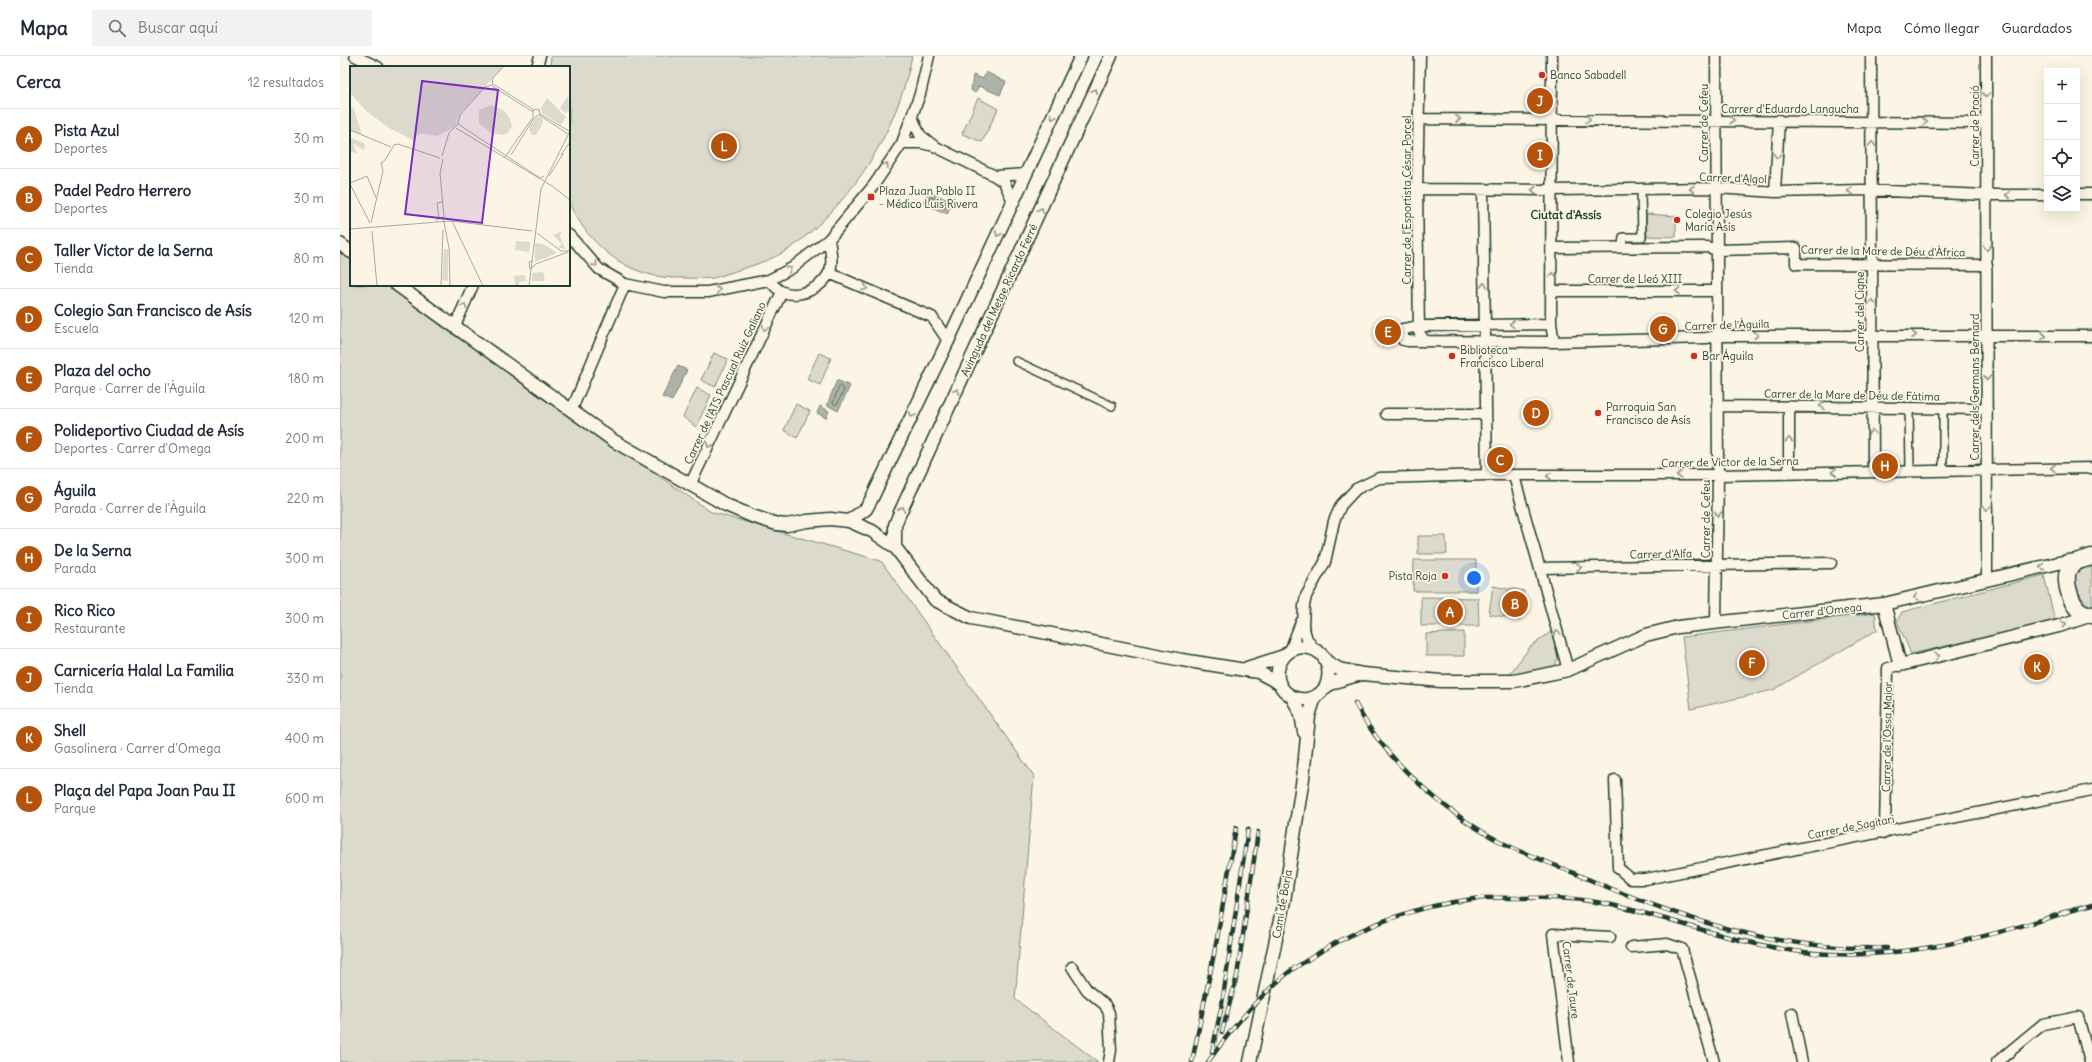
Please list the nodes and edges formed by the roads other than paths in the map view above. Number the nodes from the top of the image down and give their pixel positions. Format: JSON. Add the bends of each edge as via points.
{"nodes":[{"id":1,"x":355,"y":56,"type":"edge"},
{"id":2,"x":540,"y":56,"type":"edge"},
{"id":3,"x":929,"y":56,"type":"edge"},
{"id":4,"x":1081,"y":56,"type":"edge"},
{"id":5,"x":1111,"y":56,"type":"edge"},
{"id":6,"x":1420,"y":56,"type":"edge"},
{"id":7,"x":1552,"y":56,"type":"edge"},
{"id":8,"x":1716,"y":56,"type":"edge"},
{"id":9,"x":1872,"y":56,"type":"edge"},
{"id":10,"x":1986,"y":56,"type":"edge"},
{"id":11,"x":376,"y":66,"type":"edge"},
{"id":12,"x":537,"y":66,"type":"edge"},
{"id":13,"x":912,"y":117,"type":"junction"},
{"id":14,"x":1552,"y":118,"type":"junction"},
{"id":15,"x":1419,"y":119,"type":"junction"},
{"id":16,"x":1779,"y":120,"type":"junction"},
{"id":17,"x":1716,"y":121,"type":"junction"},
{"id":18,"x":1872,"y":122,"type":"junction"},
{"id":19,"x":1986,"y":123,"type":"junction"},
{"id":20,"x":902,"y":143,"type":"junction"},
{"id":21,"x":934,"y":146,"type":"junction"},
{"id":22,"x":1026,"y":174,"type":"junction"},
{"id":23,"x":996,"y":176,"type":"junction"},
{"id":24,"x":1717,"y":188,"type":"junction"},
{"id":25,"x":1417,"y":189,"type":"junction"},
{"id":26,"x":1641,"y":189,"type":"junction"},
{"id":27,"x":1483,"y":190,"type":"junction"},
{"id":28,"x":1553,"y":190,"type":"junction"},
{"id":29,"x":1775,"y":192,"type":"junction"},
{"id":30,"x":1872,"y":192,"type":"junction"},
{"id":31,"x":2080,"y":194,"type":"edge"},
{"id":32,"x":2092,"y":194,"type":"edge"},
{"id":33,"x":1987,"y":195,"type":"junction"},
{"id":34,"x":2044,"y":195,"type":"edge"},
{"id":35,"x":1013,"y":201,"type":"junction"},
{"id":36,"x":570,"y":236,"type":"edge"},
{"id":37,"x":829,"y":239,"type":"junction"},
{"id":38,"x":340,"y":244,"type":"edge"},
{"id":39,"x":1622,"y":246,"type":"junction"},
{"id":40,"x":1553,"y":248,"type":"junction"},
{"id":41,"x":1717,"y":250,"type":"junction"},
{"id":42,"x":350,"y":251,"type":"edge"},
{"id":43,"x":1871,"y":264,"type":"junction"},
{"id":44,"x":1987,"y":265,"type":"junction"},
{"id":45,"x":829,"y":273,"type":"junction"},
{"id":46,"x":769,"y":280,"type":"junction"},
{"id":47,"x":625,"y":284,"type":"junction"},
{"id":48,"x":398,"y":286,"type":"edge"},
{"id":49,"x":473,"y":286,"type":"edge"},
{"id":50,"x":1553,"y":291,"type":"junction"},
{"id":51,"x":1717,"y":291,"type":"junction"},
{"id":52,"x":782,"y":292,"type":"junction"},
{"id":53,"x":1484,"y":324,"type":"junction"},
{"id":54,"x":1552,"y":324,"type":"junction"},
{"id":55,"x":455,"y":326,"type":"junction"},
{"id":56,"x":1420,"y":326,"type":"junction"},
{"id":57,"x":1872,"y":335,"type":"junction"},
{"id":58,"x":1717,"y":336,"type":"junction"},
{"id":59,"x":1987,"y":336,"type":"junction"},
{"id":60,"x":2092,"y":336,"type":"edge"},
{"id":61,"x":948,"y":341,"type":"junction"},
{"id":62,"x":1427,"y":341,"type":"junction"},
{"id":63,"x":1485,"y":341,"type":"junction"},
{"id":64,"x":1554,"y":342,"type":"junction"},
{"id":65,"x":1016,"y":361,"type":"dead end"},
{"id":66,"x":1112,"y":406,"type":"dead end"},
{"id":67,"x":1717,"y":406,"type":"junction"},
{"id":68,"x":1789,"y":406,"type":"junction"},
{"id":69,"x":1872,"y":406,"type":"junction"},
{"id":70,"x":1909,"y":407,"type":"junction"},
{"id":71,"x":1943,"y":408,"type":"junction"},
{"id":72,"x":572,"y":409,"type":"junction"},
{"id":73,"x":1987,"y":409,"type":"junction"},
{"id":74,"x":1386,"y":414,"type":"dead end"},
{"id":75,"x":1485,"y":414,"type":"junction"},
{"id":76,"x":1987,"y":468,"type":"junction"},
{"id":77,"x":2092,"y":468,"type":"edge"},
{"id":78,"x":1943,"y":469,"type":"junction"},
{"id":79,"x":1910,"y":470,"type":"junction"},
{"id":80,"x":1873,"y":471,"type":"junction"},
{"id":81,"x":1789,"y":474,"type":"junction"},
{"id":82,"x":1487,"y":475,"type":"junction"},
{"id":83,"x":1718,"y":475,"type":"junction"},
{"id":84,"x":1514,"y":476,"type":"junction"},
{"id":85,"x":690,"y":485,"type":"junction"},
{"id":86,"x":849,"y":521,"type":"junction"},
{"id":87,"x":896,"y":547,"type":"junction"},
{"id":88,"x":2086,"y":559,"type":"edge"},
{"id":89,"x":1831,"y":563,"type":"dead end"},
{"id":90,"x":1718,"y":565,"type":"junction"},
{"id":91,"x":1540,"y":568,"type":"junction"},
{"id":92,"x":1987,"y":580,"type":"junction"},
{"id":93,"x":1884,"y":604,"type":"junction"},
{"id":94,"x":2092,"y":615,"type":"edge"},
{"id":95,"x":1303,"y":616,"type":"junction"},
{"id":96,"x":1716,"y":622,"type":"junction"},
{"id":97,"x":1315,"y":650,"type":"junction"},
{"id":98,"x":1287,"y":654,"type":"junction"},
{"id":99,"x":1327,"y":662,"type":"junction"},
{"id":100,"x":1900,"y":665,"type":"junction"},
{"id":101,"x":1240,"y":669,"type":"junction"},
{"id":102,"x":1568,"y":670,"type":"junction"},
{"id":103,"x":1363,"y":674,"type":"junction"},
{"id":104,"x":1279,"y":683,"type":"junction"},
{"id":105,"x":1326,"y":686,"type":"junction"},
{"id":106,"x":1292,"y":697,"type":"junction"},
{"id":107,"x":1315,"y":697,"type":"junction"},
{"id":108,"x":1306,"y":745,"type":"junction"},
{"id":109,"x":1615,"y":780,"type":"dead end"},
{"id":110,"x":2092,"y":790,"type":"edge"},
{"id":111,"x":1885,"y":833,"type":"junction"},
{"id":112,"x":1610,"y":937,"type":"dead end"},
{"id":113,"x":1631,"y":947,"type":"dead end"},
{"id":114,"x":1072,"y":967,"type":"dead end"},
{"id":115,"x":1792,"y":1013,"type":"dead end"},
{"id":116,"x":1109,"y":1062,"type":"edge"},
{"id":117,"x":1250,"y":1062,"type":"edge"},
{"id":118,"x":1569,"y":1062,"type":"edge"},
{"id":119,"x":1714,"y":1062,"type":"edge"},
{"id":120,"x":1802,"y":1062,"type":"edge"},
{"id":121,"x":1997,"y":1062,"type":"edge"},
{"id":122,"x":2090,"y":1062,"type":"edge"}],
"edges":[{"from":1,"to":11,"type":"street"},
{"from":2,"to":12,"type":"street"},
{"from":3,"to":13,"type":"street"},
{"from":4,"to":22,"type":"street","one_way":true},
{"from":87,"to":5,"type":"street","name":"Avinguda del Metge Ricardo Ferré","one_way":true,"via":[[895,525],[899,515]]},
{"from":6,"to":15,"type":"street","name":"Carrer de l'Esportista César Porcel"},
{"from":7,"to":14,"type":"street"},
{"from":8,"to":17,"type":"street","name":"Carrer de Cefeu"},
{"from":9,"to":18,"type":"street","name":"Carrer del Cigne"},
{"from":10,"to":19,"type":"street","name":"Carrer de Proció","one_way":true},
{"from":13,"to":20,"type":"street"},
{"from":13,"to":21,"type":"street","via":[[920,135]]},
{"from":15,"to":14,"type":"street","name":"Carrer d'Eduardo Langucha","one_way":true},
{"from":14,"to":17,"type":"street","name":"Carrer d'Eduardo Langucha","one_way":true},
{"from":14,"to":28,"type":"street"},
{"from":15,"to":25,"type":"street","name":"Carrer de l'Esportista César Porcel"},
{"from":17,"to":16,"type":"street","name":"Carrer d'Eduardo Langucha","one_way":true},
{"from":16,"to":18,"type":"street","name":"Carrer d'Eduardo Langucha"},
{"from":16,"to":29,"type":"street","one_way":true},
{"from":17,"to":24,"type":"street","name":"Carrer de Cefeu"},
{"from":18,"to":19,"type":"street","name":"Carrer d'Eduardo Langucha","one_way":true},
{"from":30,"to":18,"type":"street","name":"Carrer del Cigne","one_way":true},
{"from":19,"to":33,"type":"street","name":"Carrer de Proció"},
{"from":20,"to":21,"type":"street"},
{"from":37,"to":20,"type":"street","one_way":true,"via":[[874,185]]},
{"from":21,"to":23,"type":"street"},
{"from":22,"to":23,"type":"street"},
{"from":22,"to":35,"type":"street"},
{"from":23,"to":35,"type":"street","via":[[1004,182]]},
{"from":24,"to":26,"type":"street","name":"Carrer d'Algol","one_way":true},
{"from":24,"to":29,"type":"street","name":"Carrer d'Algol"},
{"from":24,"to":41,"type":"street","name":"Carrer de Cefeu"},
{"from":25,"to":27,"type":"street","name":"Carrer d'Algol"},
{"from":25,"to":56,"type":"street","name":"Carrer de l'Esportista César Porcel"},
{"from":26,"to":28,"type":"street","name":"Carrer d'Algol"},
{"from":26,"to":39,"type":"street","via":[[1642,237],[1623,237]]},
{"from":28,"to":27,"type":"street","name":"Carrer d'Algol","one_way":true},
{"from":53,"to":27,"type":"street","one_way":true},
{"from":28,"to":40,"type":"street"},
{"from":30,"to":29,"type":"street","name":"Carrer d'Algol","one_way":true},
{"from":30,"to":33,"type":"street","name":"Carrer d'Algol"},
{"from":30,"to":43,"type":"street","name":"Carrer del Cigne"},
{"from":31,"to":32,"type":"street"},
{"from":34,"to":33,"type":"street","name":"Carrer d'Algol","one_way":true},
{"from":33,"to":44,"type":"street","name":"Carrer dels Germans Bernard","one_way":true},
{"from":35,"to":61,"type":"street","one_way":true},
{"from":36,"to":47,"type":"street","one_way":true,"via":[[599,269]]},
{"from":37,"to":45,"type":"street"},
{"from":46,"to":37,"type":"street","one_way":true,"via":[[792,268]]},
{"from":38,"to":42,"type":"street"},
{"from":39,"to":40,"type":"street","name":"Carrer de la Mare de Déu d'Àfrica"},
{"from":39,"to":41,"type":"street","name":"Carrer de la Mare de Déu d'Àfrica","via":[[1707,247]]},
{"from":50,"to":40,"type":"street","one_way":true},
{"from":41,"to":43,"type":"street","name":"Carrer de la Mare de Déu d'Àfrica","via":[[1796,248],[1796,264]]},
{"from":41,"to":51,"type":"street","name":"Carrer de Cefeu"},
{"from":43,"to":44,"type":"street","name":"Carrer de la Mare de Déu d'Àfrica"},
{"from":57,"to":43,"type":"street","name":"Carrer del Cigne","one_way":true},
{"from":44,"to":59,"type":"street","name":"Carrer dels Germans Bernard"},
{"from":45,"to":52,"type":"street","via":[[813,290],[797,294]]},
{"from":45,"to":61,"type":"street","one_way":true,"via":[[932,317]]},
{"from":47,"to":46,"type":"street","one_way":true,"via":[[664,292],[708,292]]},
{"from":46,"to":52,"type":"street"},
{"from":47,"to":72,"type":"street"},
{"from":48,"to":55,"type":"street"},
{"from":55,"to":49,"type":"street","one_way":true},
{"from":51,"to":50,"type":"street","name":"Carrer de Lleó XIII","one_way":true},
{"from":50,"to":54,"type":"street"},
{"from":51,"to":58,"type":"street","name":"Carrer de Cefeu"},
{"from":52,"to":85,"type":"street","name":"Carrer de l'ATS Pascual Ruiz Galiano","one_way":true},
{"from":54,"to":53,"type":"street","name":"Carrer de l'Àguila","one_way":true},
{"from":53,"to":56,"type":"street","name":"Carrer de l'Àguila"},
{"from":53,"to":63,"type":"street"},
{"from":54,"to":64,"type":"street"},
{"from":55,"to":72,"type":"street"},
{"from":56,"to":62,"type":"street","name":"Carrer de l'Esportista César Porcel","via":[[1421,336]]},
{"from":56,"to":62,"type":"street","name":"Carrer de l'Àguila","via":[[1403,329],[1403,340]]},
{"from":58,"to":57,"type":"street","name":"Carrer de l'Àguila","one_way":true},
{"from":57,"to":59,"type":"street","name":"Carrer de l'Àguila","one_way":true},
{"from":57,"to":69,"type":"street","name":"Carrer del Cigne"},
{"from":58,"to":64,"type":"street","name":"Carrer de l'Àguila"},
{"from":58,"to":67,"type":"street","name":"Carrer de Cefeu"},
{"from":59,"to":60,"type":"street","name":"Carrer de l'Àguila","one_way":true},
{"from":59,"to":73,"type":"street","name":"Carrer dels Germans Bernard","one_way":true},
{"from":61,"to":86,"type":"street","one_way":true,"via":[[866,509]]},
{"from":62,"to":63,"type":"street","name":"Carrer de l'Àguila"},
{"from":63,"to":64,"type":"street","name":"Carrer de l'Àguila"},
{"from":63,"to":75,"type":"street"},
{"from":65,"to":66,"type":"street"},
{"from":67,"to":68,"type":"street","name":"Carrer de la Mare de Déu de Fàtima"},
{"from":67,"to":83,"type":"street","name":"Carrer de Cefeu"},
{"from":69,"to":68,"type":"street","name":"Carrer de la Mare de Déu de Fàtima","one_way":true},
{"from":81,"to":68,"type":"street","one_way":true},
{"from":69,"to":70,"type":"street","name":"Carrer de la Mare de Déu de Fàtima"},
{"from":80,"to":69,"type":"street","name":"Carrer del Cigne","one_way":true},
{"from":70,"to":71,"type":"street","name":"Carrer de la Mare de Déu de Fàtima"},
{"from":70,"to":79,"type":"street"},
{"from":71,"to":73,"type":"street","name":"Carrer de la Mare de Déu de Fàtima"},
{"from":71,"to":78,"type":"street"},
{"from":72,"to":85,"type":"street","via":[[614,441]]},
{"from":73,"to":76,"type":"street","name":"Carrer dels Germans Bernard"},
{"from":74,"to":75,"type":"street"},
{"from":75,"to":82,"type":"street"},
{"from":77,"to":76,"type":"street","name":"Carrer de Víctor de la Serna","one_way":true},
{"from":76,"to":78,"type":"street","name":"Carrer de Víctor de la Serna"},
{"from":76,"to":92,"type":"street","name":"Carrer dels Germans Bernard","one_way":true},
{"from":78,"to":79,"type":"street","name":"Carrer de Víctor de la Serna"},
{"from":79,"to":80,"type":"street","name":"Carrer de Víctor de la Serna"},
{"from":80,"to":81,"type":"street","name":"Carrer de Víctor de la Serna","one_way":true},
{"from":81,"to":83,"type":"street","name":"Carrer de Víctor de la Serna"},
{"from":82,"to":84,"type":"street","name":"Carrer de Víctor de la Serna"},
{"from":82,"to":95,"type":"street","name":"Carrer de Víctor de la Serna","via":[[1387,477],[1370,481],[1356,489],[1341,505],[1334,521],[1325,562],[1309,588]]},
{"from":83,"to":84,"type":"street","name":"Carrer de Víctor de la Serna","one_way":true},
{"from":83,"to":90,"type":"street","name":"Carrer de Cefeu","one_way":true},
{"from":84,"to":91,"type":"street"},
{"from":85,"to":86,"type":"street","via":[[726,505],[777,524],[830,519]]},
{"from":86,"to":87,"type":"street","via":[[872,531]]},
{"from":87,"to":101,"type":"street","via":[[935,600],[971,618]]},
{"from":88,"to":92,"type":"street","name":"Carrer d'Omega","one_way":true,"via":[[2066,561]]},
{"from":88,"to":94,"type":"main road","name":"Carrer d'Omega","via":[[2072,565],[2068,571],[2068,586],[2074,604],[2080,611]]},
{"from":89,"to":90,"type":"street","name":"Carrer d'Alfa"},
{"from":91,"to":90,"type":"street","name":"Carrer d'Alfa","one_way":true},
{"from":90,"to":96,"type":"street","name":"Carrer de Cefeu"},
{"from":102,"to":91,"type":"street","one_way":true},
{"from":92,"to":93,"type":"street","name":"Carrer d'Omega","one_way":true},
{"from":93,"to":96,"type":"street","name":"Carrer d'Omega"},
{"from":93,"to":100,"type":"street"},
{"from":100,"to":94,"type":"street","name":"Carrer d'Omega","one_way":true,"via":[[2060,626]]},
{"from":95,"to":97,"type":"street","via":[[1305,632]]},
{"from":95,"to":98,"type":"street"},
{"from":96,"to":102,"type":"street","name":"Carrer d'Omega","via":[[1678,627],[1646,635]]},
{"from":97,"to":98,"type":"street","via":[[1302,647]]},
{"from":97,"to":99,"type":"street"},
{"from":98,"to":101,"type":"street","via":[[1252,668]]},
{"from":98,"to":104,"type":"street","via":[[1278,669]]},
{"from":99,"to":103,"type":"street"},
{"from":99,"to":105,"type":"street","via":[[1329,678]]},
{"from":100,"to":111,"type":"street","name":"Carrer de l'Ossa Major","via":[[1888,668]]},
{"from":101,"to":104,"type":"street","via":[[1258,672]]},
{"from":102,"to":103,"type":"street","name":"Carrer d'Omega","via":[[1514,681],[1478,682]]},
{"from":103,"to":105,"type":"street"},
{"from":104,"to":106,"type":"street"},
{"from":105,"to":107,"type":"street"},
{"from":106,"to":107,"type":"street"},
{"from":106,"to":108,"type":"street","name":"Camí de Borja","via":[[1301,714]]},
{"from":107,"to":108,"type":"street","name":"Camí de Borja","via":[[1309,716]]},
{"from":108,"to":117,"type":"street","name":"Camí de Borja","via":[[1284,901]]},
{"from":109,"to":111,"type":"street","name":"Carrer de Sagitari","via":[[1618,868],[1631,879],[1646,879]]},
{"from":110,"to":111,"type":"street","name":"Carrer de Sagitari"},
{"from":112,"to":118,"type":"street","name":"Carrer de Taure","via":[[1553,934]]},
{"from":113,"to":119,"type":"street","via":[[1667,944],[1682,949]]},
{"from":114,"to":116,"type":"street","via":[[1087,990],[1105,1005],[1109,1013]]},
{"from":115,"to":120,"type":"street"},
{"from":121,"to":122,"type":"street","via":[[2044,1024],[2078,1016]]}]}
